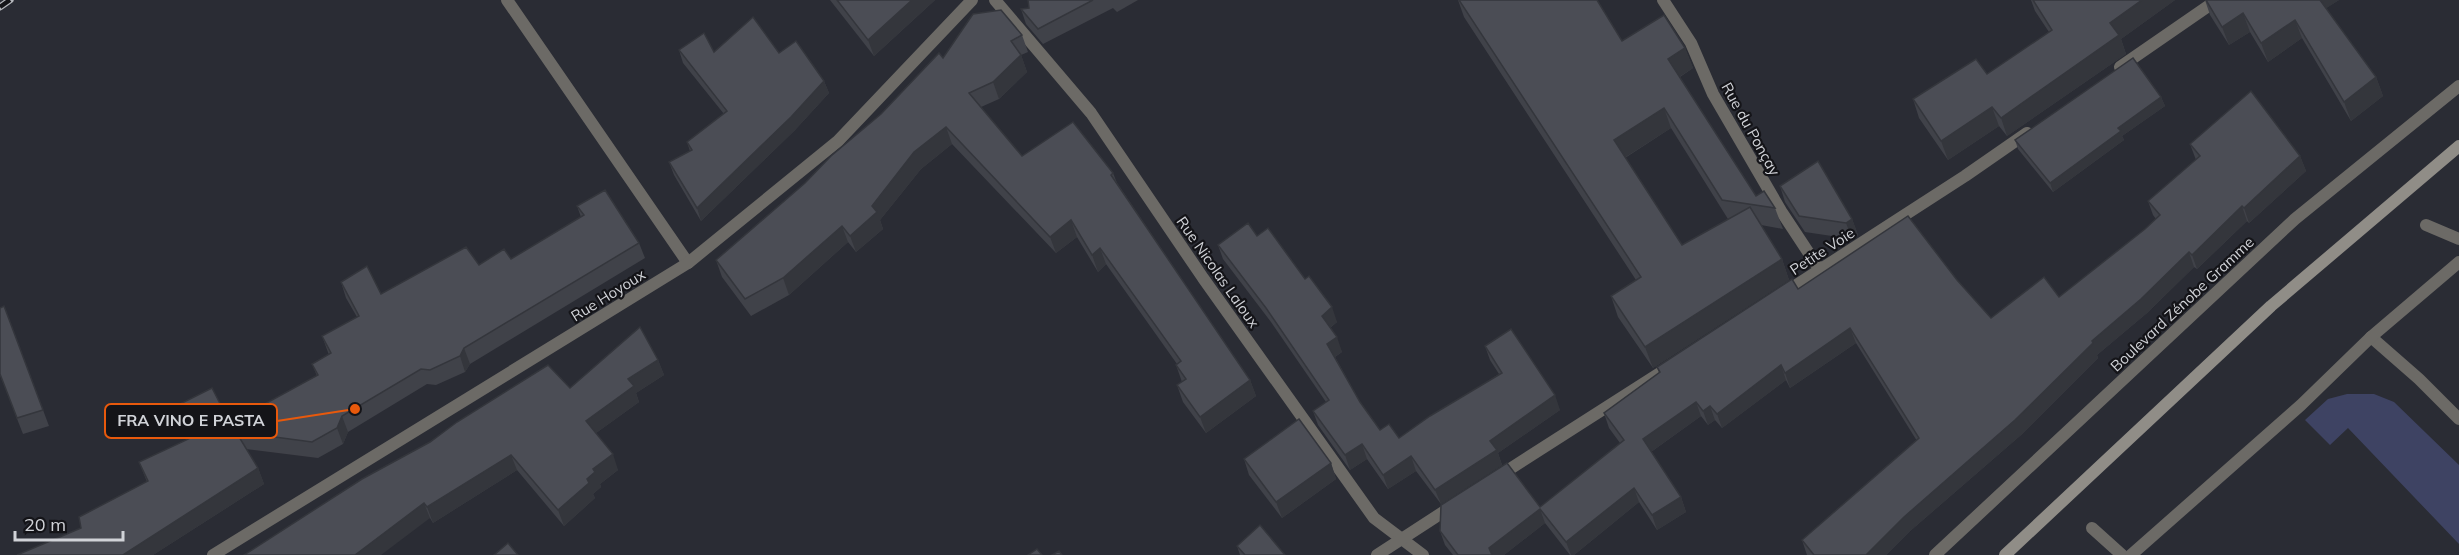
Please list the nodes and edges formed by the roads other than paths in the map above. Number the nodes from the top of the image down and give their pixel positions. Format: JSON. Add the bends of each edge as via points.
{"nodes":[{"id":1,"x":507,"y":0,"type":"edge"},
{"id":2,"x":972,"y":0,"type":"edge"},
{"id":3,"x":995,"y":0,"type":"edge"},
{"id":4,"x":1663,"y":0,"type":"edge"},
{"id":5,"x":2217,"y":0,"type":"edge"},
{"id":6,"x":2110,"y":75,"type":"edge"},
{"id":7,"x":2459,"y":86,"type":"edge"},
{"id":8,"x":2042,"y":122,"type":"edge"},
{"id":9,"x":2459,"y":146,"type":"edge"},
{"id":10,"x":2426,"y":225,"type":"dead end"},
{"id":11,"x":2459,"y":239,"type":"edge"},
{"id":12,"x":2459,"y":262,"type":"edge"},
{"id":13,"x":688,"y":263,"type":"junction"},
{"id":14,"x":1820,"y":270,"type":"junction"},
{"id":15,"x":1770,"y":303,"type":"edge"},
{"id":16,"x":2371,"y":337,"type":"junction"},
{"id":17,"x":1669,"y":368,"type":"edge"},
{"id":18,"x":2459,"y":419,"type":"edge"},
{"id":19,"x":1488,"y":483,"type":"edge"},
{"id":20,"x":1468,"y":496,"type":"edge"},
{"id":21,"x":2092,"y":528,"type":"dead end"},
{"id":22,"x":1401,"y":538,"type":"junction"},
{"id":23,"x":213,"y":555,"type":"edge"},
{"id":24,"x":1377,"y":555,"type":"edge"},
{"id":25,"x":1423,"y":555,"type":"edge"},
{"id":26,"x":1935,"y":555,"type":"edge"},
{"id":27,"x":2005,"y":555,"type":"edge"},
{"id":28,"x":2122,"y":555,"type":"edge"},
{"id":29,"x":2131,"y":555,"type":"edge"}],
"edges":[{"from":1,"to":13,"type":"street"},
{"from":2,"to":13,"type":"street","name":"Rue Hoyoux","via":[[838,141]]},
{"from":3,"to":22,"type":"street","name":"Rue Nicolas Laloux","via":[[1091,113],[1374,518]]},
{"from":4,"to":14,"type":"street","name":"Rue du Ponçay","via":[[1691,43],[1713,94],[1781,211]]},
{"from":5,"to":6,"type":"street"},
{"from":7,"to":26,"type":"street","name":"Boulevard Zénobe Gramme","via":[[2295,219]]},
{"from":8,"to":14,"type":"street","name":"Petite Voie"},
{"from":9,"to":27,"type":"main road","via":[[2271,306]]},
{"from":10,"to":11,"type":"street"},
{"from":12,"to":16,"type":"street"},
{"from":13,"to":23,"type":"street","name":"Rue Hoyoux"},
{"from":14,"to":15,"type":"street","name":"Petite Voie"},
{"from":16,"to":18,"type":"street"},
{"from":16,"to":29,"type":"street","via":[[2301,405]]},
{"from":17,"to":19,"type":"street"},
{"from":20,"to":22,"type":"street"},
{"from":21,"to":28,"type":"street"},
{"from":22,"to":24,"type":"street"},
{"from":22,"to":25,"type":"street","name":"Rue Nicolas Laloux"}]}
